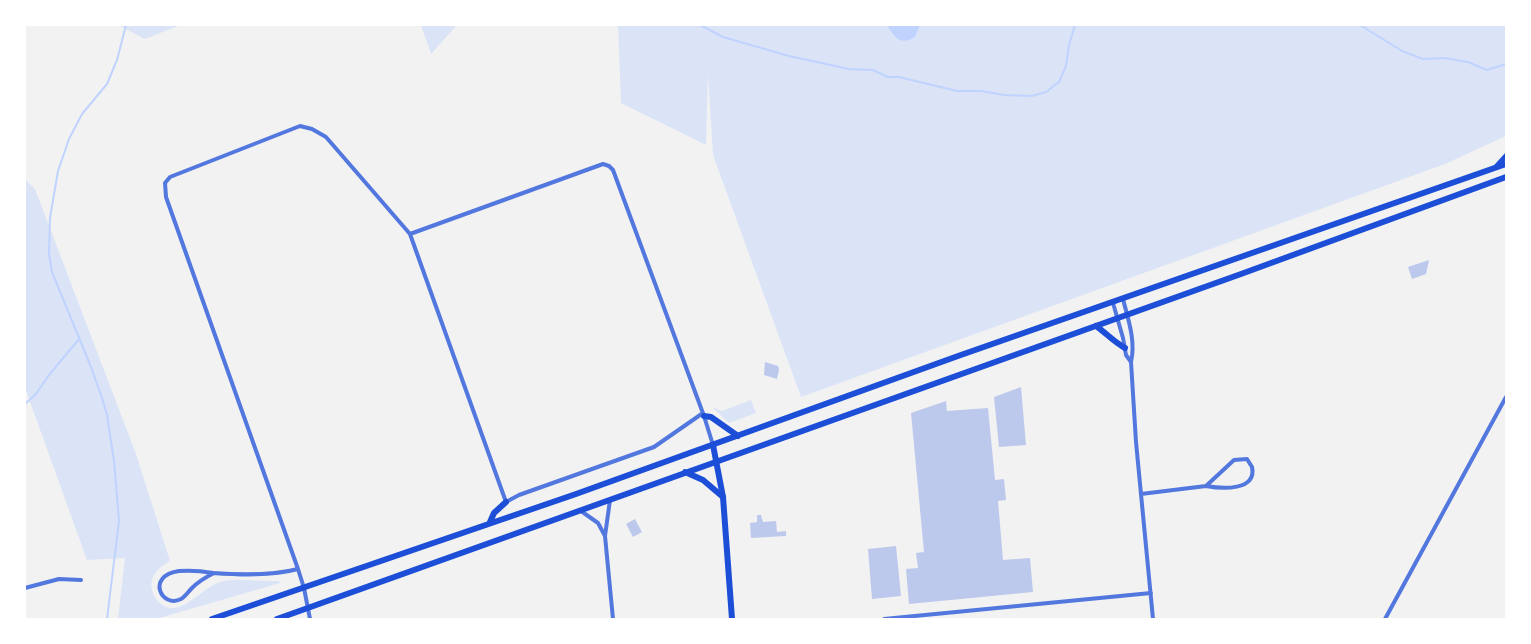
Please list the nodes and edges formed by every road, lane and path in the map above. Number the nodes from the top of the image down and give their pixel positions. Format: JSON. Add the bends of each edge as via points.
{"nodes":[{"id":1,"x":1506,"y":156,"type":"edge"},
{"id":2,"x":1506,"y":164,"type":"edge"},
{"id":3,"x":1496,"y":166,"type":"junction"},
{"id":4,"x":1506,"y":177,"type":"edge"},
{"id":5,"x":410,"y":234,"type":"junction"},
{"id":6,"x":1123,"y":299,"type":"junction"},
{"id":7,"x":1113,"y":303,"type":"junction"},
{"id":8,"x":1127,"y":314,"type":"junction"},
{"id":9,"x":1118,"y":318,"type":"junction"},
{"id":10,"x":1096,"y":326,"type":"junction"},
{"id":11,"x":1125,"y":348,"type":"junction"},
{"id":12,"x":1131,"y":362,"type":"junction"},
{"id":13,"x":1506,"y":397,"type":"edge"},
{"id":14,"x":703,"y":415,"type":"junction"},
{"id":15,"x":738,"y":436,"type":"junction"},
{"id":16,"x":713,"y":445,"type":"junction"},
{"id":17,"x":717,"y":461,"type":"junction"},
{"id":18,"x":685,"y":472,"type":"junction"},
{"id":19,"x":1206,"y":486,"type":"junction"},
{"id":20,"x":1141,"y":494,"type":"junction"},
{"id":21,"x":723,"y":497,"type":"junction"},
{"id":22,"x":611,"y":498,"type":"junction"},
{"id":23,"x":506,"y":502,"type":"junction"},
{"id":24,"x":580,"y":510,"type":"junction"},
{"id":25,"x":490,"y":522,"type":"junction"},
{"id":26,"x":604,"y":536,"type":"junction"},
{"id":27,"x":298,"y":569,"type":"junction"},
{"id":28,"x":214,"y":572,"type":"junction"},
{"id":29,"x":81,"y":580,"type":"dead end"},
{"id":30,"x":25,"y":588,"type":"edge"},
{"id":31,"x":304,"y":588,"type":"junction"},
{"id":32,"x":1151,"y":592,"type":"junction"},
{"id":33,"x":308,"y":608,"type":"junction"},
{"id":34,"x":212,"y":619,"type":"edge"},
{"id":35,"x":277,"y":619,"type":"edge"},
{"id":36,"x":310,"y":619,"type":"edge"},
{"id":37,"x":613,"y":619,"type":"edge"},
{"id":38,"x":732,"y":619,"type":"edge"},
{"id":39,"x":884,"y":619,"type":"edge"},
{"id":40,"x":1154,"y":619,"type":"edge"},
{"id":41,"x":1385,"y":619,"type":"edge"}],
"edges":[{"from":1,"to":3,"type":"main road"},
{"from":2,"to":3,"type":"main road"},
{"from":3,"to":6,"type":"main road"},
{"from":4,"to":8,"type":"main road"},
{"from":5,"to":14,"type":"street","via":[[603,164],[609,166]]},
{"from":5,"to":23,"type":"street"},
{"from":5,"to":27,"type":"street","via":[[326,137],[300,126],[174,175],[165,183],[166,197],[182,244]]},
{"from":6,"to":7,"type":"main road"},
{"from":6,"to":8,"type":"street"},
{"from":7,"to":9,"type":"street"},
{"from":7,"to":15,"type":"main road"},
{"from":8,"to":9,"type":"main road"},
{"from":8,"to":12,"type":"street","via":[[1132,340]]},
{"from":9,"to":10,"type":"main road"},
{"from":9,"to":11,"type":"street"},
{"from":10,"to":11,"type":"main road"},
{"from":10,"to":17,"type":"main road"},
{"from":11,"to":12,"type":"street"},
{"from":12,"to":20,"type":"street"},
{"from":13,"to":41,"type":"street"},
{"from":14,"to":15,"type":"main road"},
{"from":14,"to":16,"type":"street"},
{"from":14,"to":23,"type":"street","via":[[654,447]]},
{"from":15,"to":16,"type":"main road"},
{"from":16,"to":17,"type":"main road"},
{"from":16,"to":25,"type":"main road"},
{"from":17,"to":18,"type":"main road"},
{"from":17,"to":21,"type":"main road"},
{"from":18,"to":21,"type":"main road","via":[[703,480]]},
{"from":18,"to":22,"type":"main road"},
{"from":19,"to":19,"type":"street","via":[[1234,460],[1247,460],[1252,467],[1252,478],[1245,484],[1216,488]]},
{"from":19,"to":20,"type":"street"},
{"from":20,"to":32,"type":"street"},
{"from":21,"to":38,"type":"main road"},
{"from":22,"to":24,"type":"main road"},
{"from":22,"to":26,"type":"street"},
{"from":23,"to":25,"type":"main road"},
{"from":24,"to":26,"type":"street","via":[[595,520]]},
{"from":24,"to":33,"type":"main road"},
{"from":25,"to":31,"type":"main road"},
{"from":26,"to":37,"type":"street"},
{"from":27,"to":28,"type":"street","via":[[277,574]]},
{"from":27,"to":31,"type":"street"},
{"from":28,"to":28,"type":"street","via":[[175,601],[164,597],[159,589],[161,579],[170,573]]},
{"from":29,"to":30,"type":"street","via":[[59,579]]},
{"from":31,"to":33,"type":"street"},
{"from":31,"to":34,"type":"main road"},
{"from":32,"to":39,"type":"street"},
{"from":32,"to":40,"type":"street"},
{"from":33,"to":35,"type":"main road"},
{"from":33,"to":36,"type":"street"}]}
